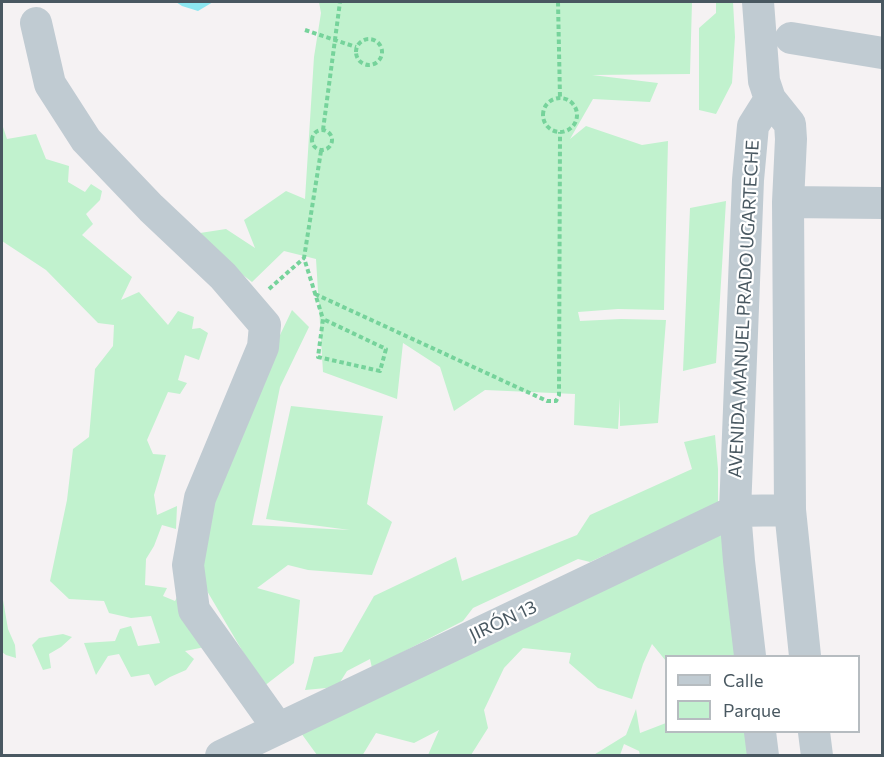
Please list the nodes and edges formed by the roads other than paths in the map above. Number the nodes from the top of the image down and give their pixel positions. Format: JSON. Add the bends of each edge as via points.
{"nodes":[{"id":1,"x":758,"y":2,"type":"edge"},
{"id":2,"x":36,"y":23,"type":"dead end"},
{"id":3,"x":791,"y":38,"type":"dead end"},
{"id":4,"x":882,"y":53,"type":"edge"},
{"id":5,"x":770,"y":99,"type":"junction"},
{"id":6,"x":788,"y":202,"type":"junction"},
{"id":7,"x":882,"y":203,"type":"edge"},
{"id":8,"x":790,"y":510,"type":"junction"},
{"id":9,"x":735,"y":511,"type":"junction"},
{"id":10,"x":750,"y":655,"type":"edge"},
{"id":11,"x":805,"y":655,"type":"edge"},
{"id":12,"x":278,"y":728,"type":"junction"},
{"id":13,"x":760,"y":733,"type":"edge"},
{"id":14,"x":814,"y":733,"type":"edge"},
{"id":15,"x":221,"y":756,"type":"edge"},
{"id":16,"x":763,"y":756,"type":"edge"},
{"id":17,"x":817,"y":756,"type":"edge"}],
"edges":[{"from":1,"to":5,"type":"street","via":[[764,81]]},
{"from":2,"to":12,"type":"street","via":[[50,84],[86,140],[223,276],[264,325],[263,347],[200,498],[188,565],[194,609]]},
{"from":3,"to":4,"type":"street"},
{"from":5,"to":6,"type":"street","via":[[790,124]]},
{"from":5,"to":9,"type":"street","name":"AVENIDA MANUEL PRADO UGARTECHE","via":[[753,126],[748,180]]},
{"from":6,"to":7,"type":"street"},
{"from":6,"to":8,"type":"street"},
{"from":8,"to":9,"type":"street","name":"JIRÓN 13"},
{"from":8,"to":11,"type":"street"},
{"from":9,"to":10,"type":"street","name":"AVENIDA MANUEL PRADO UGARTECHE"},
{"from":9,"to":12,"type":"street","name":"JIRÓN 13"},
{"from":12,"to":15,"type":"street","name":"JIRÓN 13"},
{"from":13,"to":16,"type":"street"},
{"from":14,"to":17,"type":"street"}]}
